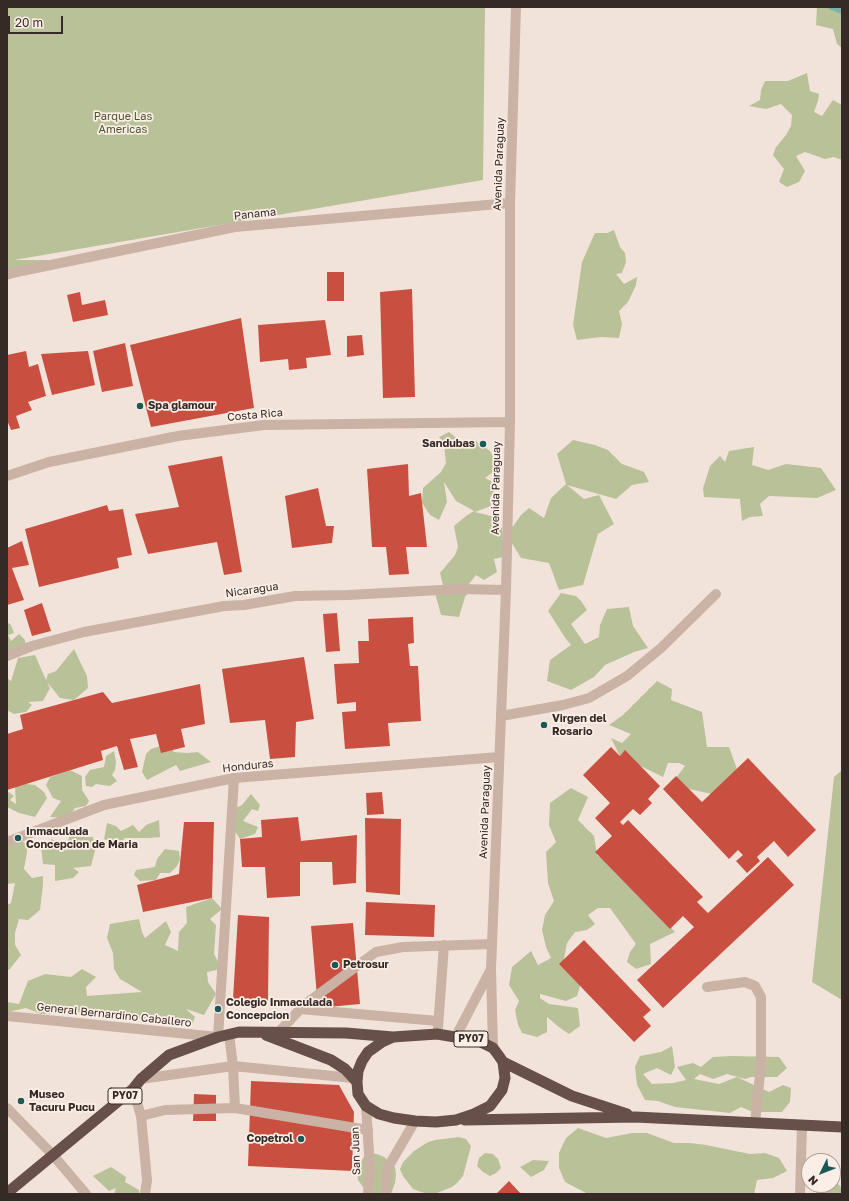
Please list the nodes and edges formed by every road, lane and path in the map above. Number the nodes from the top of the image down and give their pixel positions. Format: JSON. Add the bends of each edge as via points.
{"nodes":[{"id":1,"x":516,"y":7,"type":"edge"},
{"id":2,"x":510,"y":203,"type":"junction"},
{"id":3,"x":7,"y":274,"type":"edge"},
{"id":4,"x":510,"y":422,"type":"junction"},
{"id":5,"x":7,"y":476,"type":"edge"},
{"id":6,"x":506,"y":590,"type":"junction"},
{"id":7,"x":716,"y":594,"type":"dead end"},
{"id":8,"x":7,"y":656,"type":"edge"},
{"id":9,"x":501,"y":716,"type":"junction"},
{"id":10,"x":499,"y":757,"type":"junction"},
{"id":11,"x":234,"y":778,"type":"junction"},
{"id":12,"x":7,"y":842,"type":"edge"},
{"id":13,"x":492,"y":944,"type":"junction"},
{"id":14,"x":444,"y":945,"type":"junction"},
{"id":15,"x":491,"y":969,"type":"junction"},
{"id":16,"x":707,"y":987,"type":"dead end"},
{"id":17,"x":300,"y":1009,"type":"junction"},
{"id":18,"x":7,"y":1016,"type":"edge"},
{"id":19,"x":438,"y":1021,"type":"junction"},
{"id":20,"x":258,"y":1032,"type":"junction"},
{"id":21,"x":278,"y":1032,"type":"junction"},
{"id":22,"x":437,"y":1034,"type":"junction"},
{"id":23,"x":223,"y":1036,"type":"junction"},
{"id":24,"x":456,"y":1036,"type":"junction"},
{"id":25,"x":393,"y":1037,"type":"junction"},
{"id":26,"x":493,"y":1048,"type":"junction"},
{"id":27,"x":503,"y":1062,"type":"junction"},
{"id":28,"x":233,"y":1066,"type":"junction"},
{"id":29,"x":141,"y":1079,"type":"junction"},
{"id":30,"x":355,"y":1080,"type":"junction"},
{"id":31,"x":133,"y":1089,"type":"junction"},
{"id":32,"x":366,"y":1106,"type":"junction"},
{"id":33,"x":7,"y":1108,"type":"edge"},
{"id":34,"x":235,"y":1108,"type":"junction"},
{"id":35,"x":141,"y":1116,"type":"junction"},
{"id":36,"x":635,"y":1117,"type":"junction"},
{"id":37,"x":456,"y":1120,"type":"junction"},
{"id":38,"x":415,"y":1121,"type":"junction"},
{"id":39,"x":755,"y":1123,"type":"junction"},
{"id":40,"x":802,"y":1125,"type":"junction"},
{"id":41,"x":842,"y":1127,"type":"edge"},
{"id":42,"x":368,"y":1130,"type":"junction"},
{"id":43,"x":53,"y":1155,"type":"junction"},
{"id":44,"x":7,"y":1193,"type":"edge"},
{"id":45,"x":86,"y":1194,"type":"edge"},
{"id":46,"x":145,"y":1194,"type":"edge"},
{"id":47,"x":368,"y":1194,"type":"edge"},
{"id":48,"x":386,"y":1194,"type":"edge"},
{"id":49,"x":800,"y":1194,"type":"edge"}],
"edges":[{"from":1,"to":2,"type":"street","name":"Avenida Paraguay"},
{"from":2,"to":3,"type":"street","name":"Panama","via":[[235,227]]},
{"from":2,"to":4,"type":"street","name":"Avenida Paraguay"},
{"from":4,"to":5,"type":"street","name":"Costa Rica","via":[[264,425],[178,436],[49,462]]},
{"from":4,"to":6,"type":"street","name":"Avenida Paraguay"},
{"from":6,"to":8,"type":"street","name":"Nicaragua","via":[[459,589],[295,596],[224,606],[84,632],[32,646]]},
{"from":6,"to":9,"type":"street","name":"Avenida Paraguay"},
{"from":7,"to":9,"type":"street","via":[[661,648],[627,676],[589,698]]},
{"from":9,"to":10,"type":"street","name":"Avenida Paraguay"},
{"from":10,"to":11,"type":"street","name":"Honduras"},
{"from":10,"to":13,"type":"street","name":"Avenida Paraguay"},
{"from":11,"to":12,"type":"street","name":"Honduras","via":[[104,805]]},
{"from":11,"to":23,"type":"street"},
{"from":13,"to":14,"type":"street"},
{"from":13,"to":15,"type":"street","name":"Avenida Paraguay"},
{"from":14,"to":17,"type":"street","via":[[403,947],[376,952]]},
{"from":14,"to":19,"type":"street"},
{"from":15,"to":24,"type":"street"},
{"from":15,"to":26,"type":"street","name":"Avenida Paraguay"},
{"from":16,"to":39,"type":"street","via":[[745,982],[755,986],[761,996],[761,1064]]},
{"from":17,"to":19,"type":"street"},
{"from":17,"to":21,"type":"street"},
{"from":18,"to":23,"type":"street","name":"General Bernardino Caballero"},
{"from":19,"to":22,"type":"street"},
{"from":20,"to":21,"type":"highway","number":"PY07"},
{"from":20,"to":23,"type":"highway","number":"PY07","via":[[239,1032]]},
{"from":20,"to":30,"type":"highway","number":"PY07","via":[[331,1060],[346,1069]]},
{"from":21,"to":25,"type":"highway","number":"PY07"},
{"from":22,"to":24,"type":"highway","number":"PY07"},
{"from":22,"to":25,"type":"highway","number":"PY07"},
{"from":23,"to":28,"type":"street"},
{"from":23,"to":29,"type":"highway","number":"PY07","via":[[169,1056]]},
{"from":24,"to":26,"type":"highway","number":"PY07","via":[[479,1041]]},
{"from":25,"to":30,"type":"highway","number":"PY07","via":[[368,1052]]},
{"from":26,"to":27,"type":"highway","number":"PY07"},
{"from":27,"to":36,"type":"highway","number":"PY07","via":[[572,1096]]},
{"from":27,"to":37,"type":"highway","number":"PY07","via":[[505,1078],[502,1090],[490,1106]]},
{"from":28,"to":29,"type":"street"},
{"from":28,"to":30,"type":"street"},
{"from":28,"to":34,"type":"street"},
{"from":29,"to":31,"type":"highway","number":"PY07"},
{"from":30,"to":32,"type":"highway","number":"PY07","via":[[358,1094]]},
{"from":31,"to":35,"type":"street"},
{"from":31,"to":43,"type":"highway","number":"PY07"},
{"from":32,"to":38,"type":"highway","number":"PY07","via":[[379,1114]]},
{"from":32,"to":42,"type":"street","name":"San Juan"},
{"from":33,"to":43,"type":"street"},
{"from":34,"to":35,"type":"street","via":[[165,1110]]},
{"from":34,"to":42,"type":"street"},
{"from":35,"to":46,"type":"street","via":[[147,1180]]},
{"from":36,"to":37,"type":"highway","number":"PY07"},
{"from":36,"to":39,"type":"highway","number":"PY07"},
{"from":37,"to":38,"type":"highway","number":"PY07"},
{"from":38,"to":48,"type":"street","via":[[387,1169]]},
{"from":39,"to":40,"type":"highway","number":"PY07"},
{"from":40,"to":41,"type":"highway","number":"PY07"},
{"from":40,"to":49,"type":"street"},
{"from":42,"to":47,"type":"street","name":"San Juan"},
{"from":43,"to":44,"type":"highway","number":"PY07"},
{"from":43,"to":45,"type":"street"}]}
